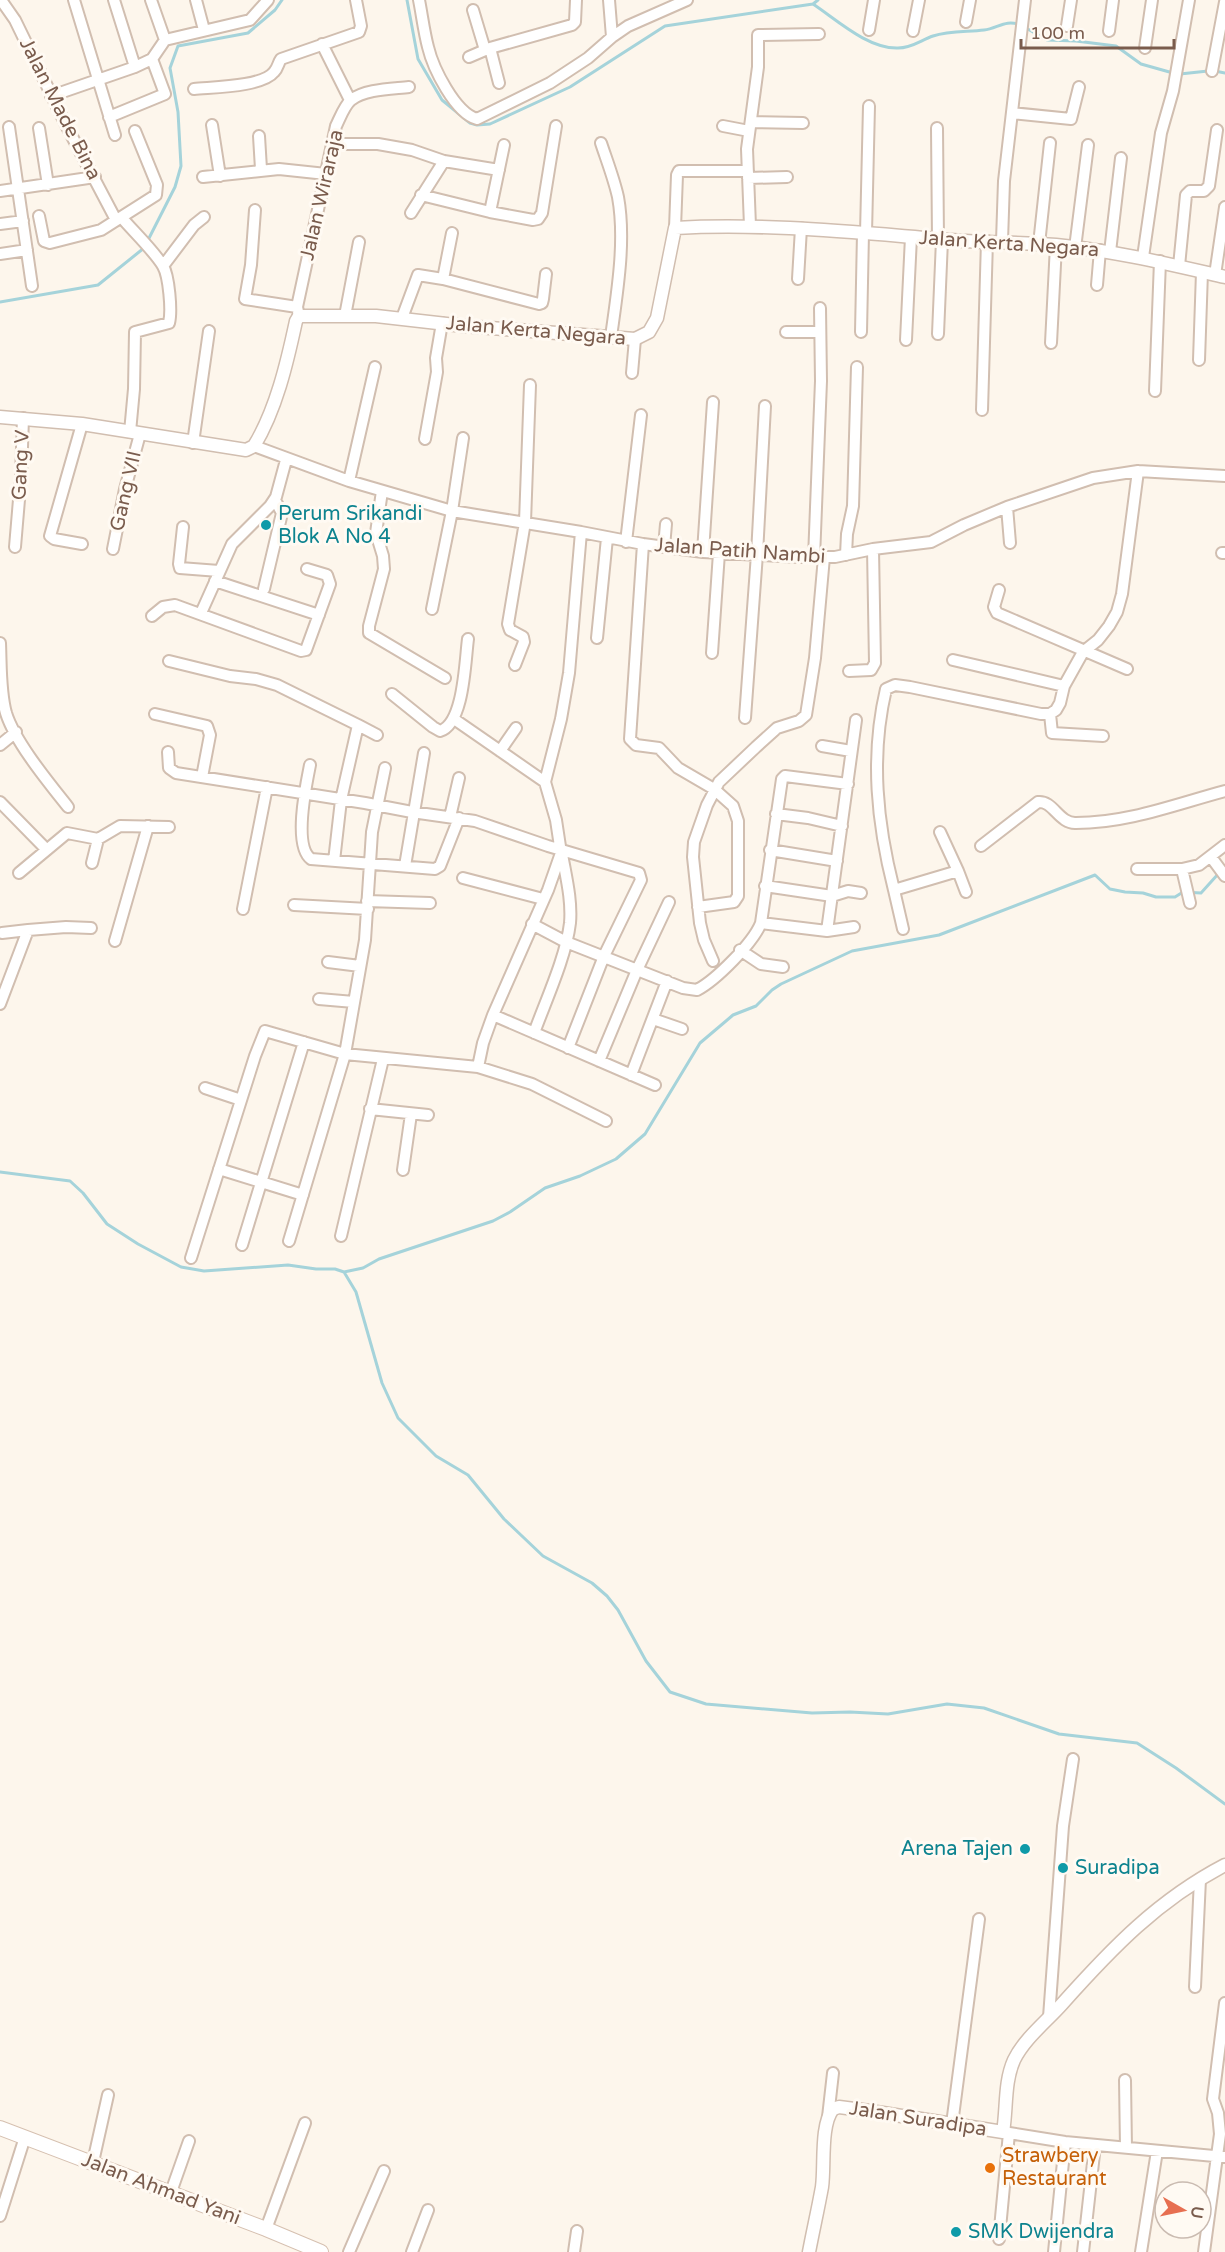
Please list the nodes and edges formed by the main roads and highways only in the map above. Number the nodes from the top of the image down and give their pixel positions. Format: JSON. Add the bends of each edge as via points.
{"nodes":[{"id":1,"x":0,"y":2128,"type":"edge"},
{"id":2,"x":321,"y":2252,"type":"edge"}],
"edges":[{"from":1,"to":2,"type":"main road","name":"Jalan Ahmad Yani"}]}
